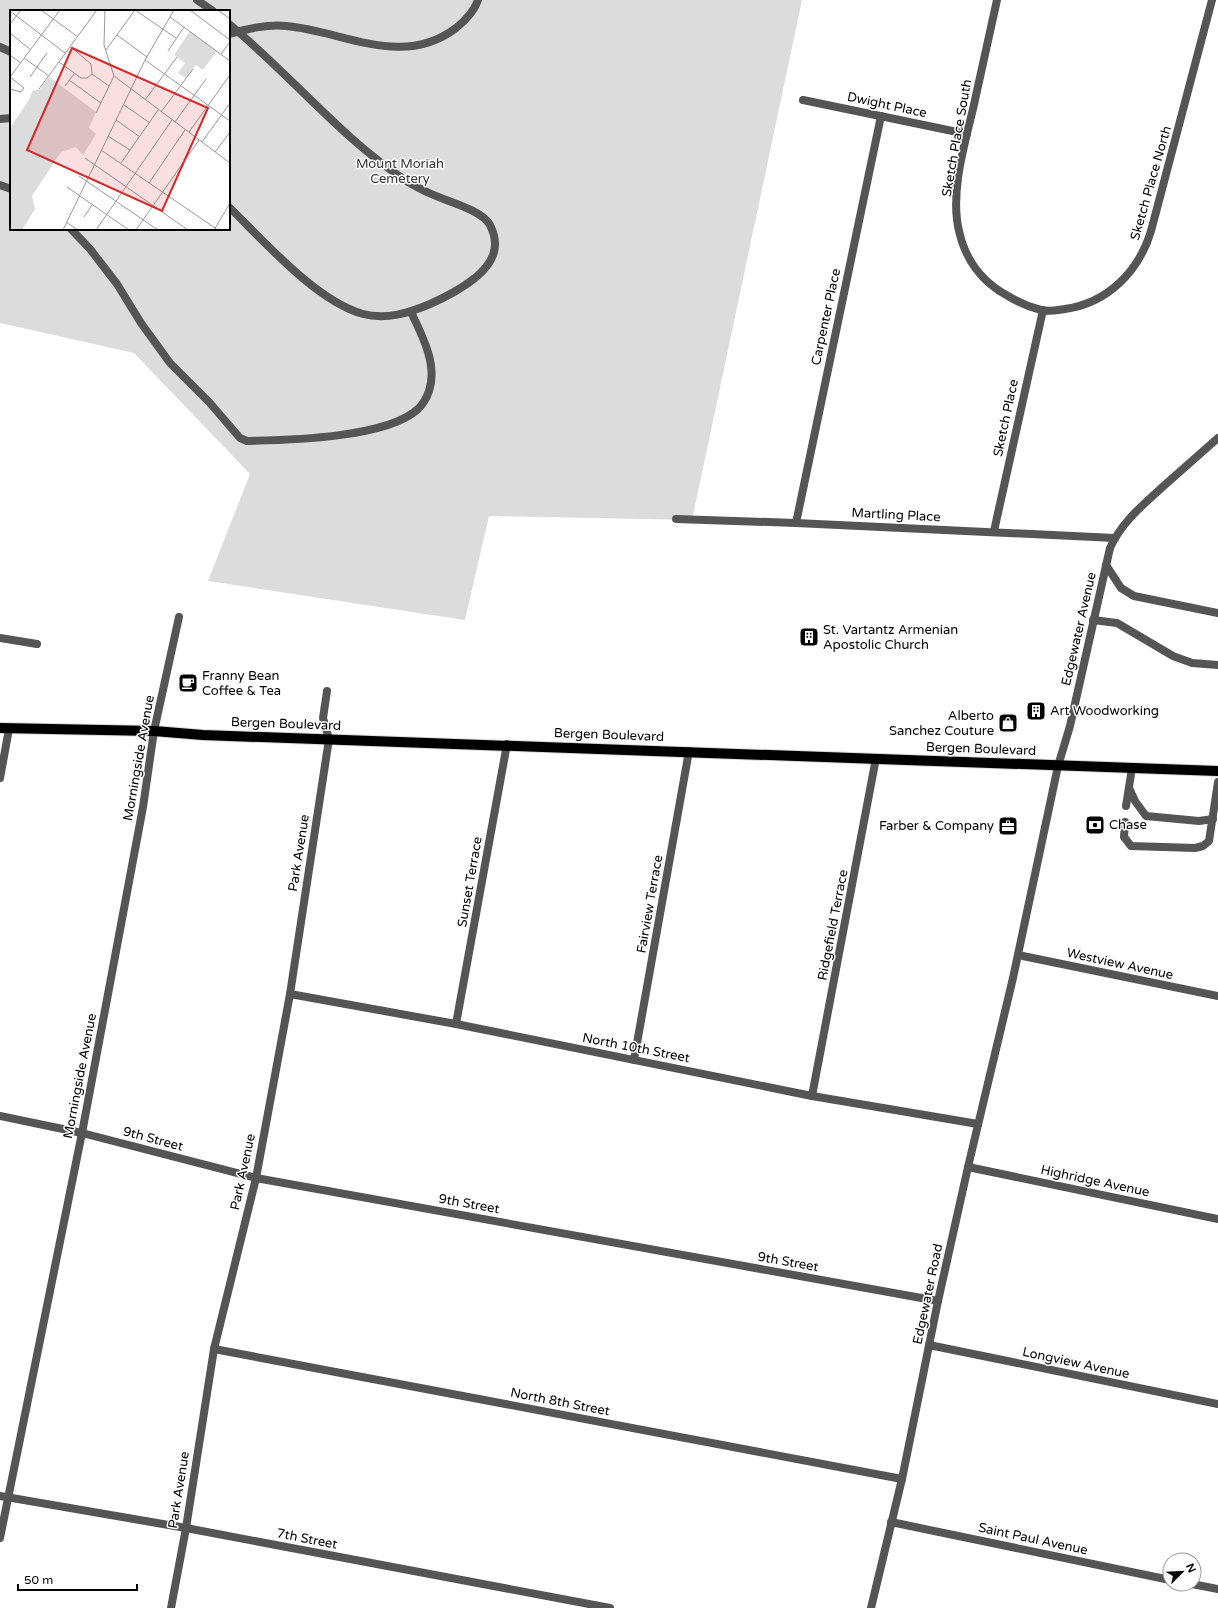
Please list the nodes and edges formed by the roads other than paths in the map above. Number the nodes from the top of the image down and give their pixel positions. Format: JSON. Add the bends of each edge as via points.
{"nodes":[{"id":1,"x":197,"y":0,"type":"edge"},
{"id":2,"x":478,"y":0,"type":"edge"},
{"id":3,"x":997,"y":0,"type":"edge"},
{"id":4,"x":1212,"y":0,"type":"edge"},
{"id":5,"x":212,"y":10,"type":"edge"},
{"id":6,"x":230,"y":25,"type":"edge"},
{"id":7,"x":238,"y":32,"type":"junction"},
{"id":8,"x":230,"y":34,"type":"edge"},
{"id":9,"x":0,"y":47,"type":"edge"},
{"id":10,"x":10,"y":52,"type":"edge"},
{"id":11,"x":803,"y":100,"type":"dead end"},
{"id":12,"x":881,"y":116,"type":"junction"},
{"id":13,"x":10,"y":118,"type":"edge"},
{"id":14,"x":0,"y":119,"type":"edge"},
{"id":15,"x":967,"y":134,"type":"junction"},
{"id":16,"x":0,"y":185,"type":"edge"},
{"id":17,"x":10,"y":190,"type":"edge"},
{"id":18,"x":230,"y":207,"type":"edge"},
{"id":19,"x":72,"y":230,"type":"edge"},
{"id":20,"x":1042,"y":310,"type":"junction"},
{"id":21,"x":411,"y":312,"type":"junction"},
{"id":22,"x":1218,"y":438,"type":"edge"},
{"id":23,"x":676,"y":519,"type":"dead end"},
{"id":24,"x":796,"y":523,"type":"junction"},
{"id":25,"x":994,"y":532,"type":"junction"},
{"id":26,"x":1115,"y":538,"type":"junction"},
{"id":27,"x":1106,"y":565,"type":"junction"},
{"id":28,"x":1218,"y":613,"type":"edge"},
{"id":29,"x":179,"y":617,"type":"dead end"},
{"id":30,"x":1093,"y":620,"type":"junction"},
{"id":31,"x":0,"y":638,"type":"edge"},
{"id":32,"x":37,"y":644,"type":"dead end"},
{"id":33,"x":1218,"y":666,"type":"edge"},
{"id":34,"x":327,"y":691,"type":"dead end"},
{"id":35,"x":5,"y":728,"type":"edge"},
{"id":36,"x":154,"y":731,"type":"junction"},
{"id":37,"x":328,"y":738,"type":"junction"},
{"id":38,"x":507,"y":744,"type":"junction"},
{"id":39,"x":689,"y":751,"type":"junction"},
{"id":40,"x":876,"y":758,"type":"junction"},
{"id":41,"x":1058,"y":766,"type":"junction"},
{"id":42,"x":1132,"y":768,"type":"junction"},
{"id":43,"x":1218,"y":771,"type":"edge"},
{"id":44,"x":0,"y":778,"type":"edge"},
{"id":45,"x":1218,"y":782,"type":"edge"},
{"id":46,"x":1129,"y":788,"type":"junction"},
{"id":47,"x":1126,"y":806,"type":"dead end"},
{"id":48,"x":1213,"y":820,"type":"junction"},
{"id":49,"x":1125,"y":822,"type":"dead end"},
{"id":50,"x":1018,"y":955,"type":"junction"},
{"id":51,"x":1011,"y":985,"type":"joint"},
{"id":52,"x":290,"y":994,"type":"junction"},
{"id":53,"x":1218,"y":996,"type":"edge"},
{"id":54,"x":456,"y":1024,"type":"junction"},
{"id":55,"x":634,"y":1060,"type":"junction"},
{"id":56,"x":812,"y":1096,"type":"junction"},
{"id":57,"x":0,"y":1116,"type":"edge"},
{"id":58,"x":978,"y":1124,"type":"junction"},
{"id":59,"x":82,"y":1133,"type":"junction"},
{"id":60,"x":968,"y":1167,"type":"junction"},
{"id":61,"x":256,"y":1178,"type":"junction"},
{"id":62,"x":1218,"y":1219,"type":"edge"},
{"id":63,"x":938,"y":1301,"type":"junction"},
{"id":64,"x":929,"y":1345,"type":"junction"},
{"id":65,"x":214,"y":1349,"type":"junction"},
{"id":66,"x":1218,"y":1404,"type":"edge"},
{"id":67,"x":902,"y":1479,"type":"junction"},
{"id":68,"x":4,"y":1497,"type":"edge"},
{"id":69,"x":891,"y":1522,"type":"junction"},
{"id":70,"x":186,"y":1528,"type":"junction"},
{"id":71,"x":0,"y":1538,"type":"edge"},
{"id":72,"x":1162,"y":1578,"type":"edge"},
{"id":73,"x":1202,"y":1586,"type":"edge"},
{"id":74,"x":1218,"y":1589,"type":"edge"},
{"id":75,"x":171,"y":1608,"type":"edge"},
{"id":76,"x":610,"y":1608,"type":"edge"},
{"id":77,"x":871,"y":1608,"type":"edge"}],
"edges":[{"from":1,"to":5,"type":"street"},
{"from":2,"to":7,"type":"street","via":[[476,7],[461,23],[436,40],[418,45],[381,46],[305,28],[285,26],[266,26]]},
{"from":3,"to":15,"type":"street","name":"Sketch Place South"},
{"from":4,"to":20,"type":"street","name":"Sketch Place North","via":[[1151,230],[1138,262],[1112,290],[1093,301],[1074,307]]},
{"from":6,"to":7,"type":"street"},
{"from":7,"to":8,"type":"street"},
{"from":7,"to":21,"type":"street","via":[[339,128],[379,162],[423,190],[480,215],[488,222],[496,242],[495,253],[489,265],[464,287]]},
{"from":9,"to":10,"type":"street"},
{"from":11,"to":12,"type":"street","name":"Dwight Place"},
{"from":12,"to":15,"type":"street","name":"Dwight Place"},
{"from":12,"to":24,"type":"street","name":"Carpenter Place"},
{"from":13,"to":14,"type":"street"},
{"from":15,"to":20,"type":"street","name":"Sketch Place South","via":[[956,213],[962,245],[984,279],[1021,303]]},
{"from":16,"to":17,"type":"street"},
{"from":18,"to":21,"type":"street","via":[[293,268],[327,296],[363,314],[395,316]]},
{"from":19,"to":21,"type":"street","via":[[117,284],[170,363],[240,438],[247,441],[301,439],[350,433],[392,423],[419,409],[430,390],[431,377],[424,340]]},
{"from":20,"to":25,"type":"street","name":"Sketch Place"},
{"from":22,"to":26,"type":"street","name":"Edgewater Avenue","via":[[1137,510]]},
{"from":23,"to":24,"type":"street","name":"Martling Place"},
{"from":24,"to":25,"type":"street","name":"Martling Place"},
{"from":25,"to":26,"type":"street","name":"Martling Place"},
{"from":26,"to":27,"type":"street","name":"Edgewater Avenue"},
{"from":27,"to":28,"type":"street","via":[[1121,588],[1134,596]]},
{"from":27,"to":30,"type":"street","name":"Edgewater Avenue"},
{"from":29,"to":36,"type":"street","name":"Morningside Avenue"},
{"from":30,"to":33,"type":"street","via":[[1117,623],[1173,656],[1192,663]]},
{"from":30,"to":41,"type":"street","name":"Edgewater Avenue","via":[[1070,726]]},
{"from":31,"to":32,"type":"street"},
{"from":34,"to":37,"type":"street","name":"Park Avenue","via":[[324,718]]},
{"from":35,"to":36,"type":"main road","name":"Bergen Boulevard"},
{"from":35,"to":44,"type":"street"},
{"from":36,"to":37,"type":"main road","name":"Bergen Boulevard"},
{"from":36,"to":59,"type":"street","name":"Morningside Avenue","via":[[141,815]]},
{"from":37,"to":38,"type":"main road","name":"Bergen Boulevard"},
{"from":37,"to":52,"type":"street","name":"Park Avenue"},
{"from":38,"to":39,"type":"main road","name":"Bergen Boulevard"},
{"from":38,"to":54,"type":"street","name":"Sunset Terrace"},
{"from":39,"to":40,"type":"main road","name":"Bergen Boulevard"},
{"from":39,"to":55,"type":"street","name":"Fairview Terrace"},
{"from":40,"to":41,"type":"main road","name":"Bergen Boulevard"},
{"from":40,"to":56,"type":"street","name":"Ridgefield Terrace"},
{"from":41,"to":42,"type":"main road","name":"Bergen Boulevard"},
{"from":41,"to":50,"type":"street","name":"Edgewater Avenue"},
{"from":42,"to":43,"type":"main road","name":"Bergen Boulevard"},
{"from":42,"to":46,"type":"street"},
{"from":45,"to":48,"type":"street"},
{"from":46,"to":47,"type":"street"},
{"from":46,"to":48,"type":"street","via":[[1134,801],[1146,816]]},
{"from":48,"to":49,"type":"street","via":[[1209,841],[1195,848],[1131,846],[1124,837]]},
{"from":50,"to":51,"type":"street","name":"Edgewater Avenue"},
{"from":50,"to":53,"type":"street","name":"Westview Avenue"},
{"from":51,"to":58,"type":"street","name":"Edgewater Road"},
{"from":52,"to":54,"type":"street","name":"North 10th Street"},
{"from":52,"to":61,"type":"street","name":"Park Avenue"},
{"from":54,"to":55,"type":"street","name":"North 10th Street"},
{"from":55,"to":56,"type":"street","name":"North 10th Street"},
{"from":56,"to":58,"type":"street","name":"North 10th Street"},
{"from":57,"to":59,"type":"street","name":"9th Street"},
{"from":58,"to":60,"type":"street","name":"Edgewater Road"},
{"from":59,"to":61,"type":"street","name":"9th Street"},
{"from":59,"to":68,"type":"street","name":"Morningside Avenue"},
{"from":60,"to":62,"type":"street","name":"Highridge Avenue"},
{"from":60,"to":63,"type":"street","name":"Edgewater Road"},
{"from":61,"to":63,"type":"street","name":"9th Street"},
{"from":61,"to":65,"type":"street","name":"Park Avenue"},
{"from":63,"to":64,"type":"street","name":"Edgewater Road"},
{"from":64,"to":66,"type":"street","name":"Longview Avenue"},
{"from":64,"to":67,"type":"street","name":"Edgewater Road"},
{"from":65,"to":67,"type":"street","name":"North 8th Street"},
{"from":65,"to":70,"type":"street","name":"Park Avenue"},
{"from":67,"to":69,"type":"street","name":"Edgewater Road"},
{"from":68,"to":70,"type":"street","name":"7th Street"},
{"from":68,"to":71,"type":"street","name":"Morningside Avenue"},
{"from":69,"to":72,"type":"street","name":"Saint Paul Avenue"},
{"from":69,"to":77,"type":"street","name":"Edgewater Road"},
{"from":70,"to":75,"type":"street","name":"Park Avenue"},
{"from":70,"to":76,"type":"street","name":"7th Street"},
{"from":73,"to":74,"type":"street"}]}
